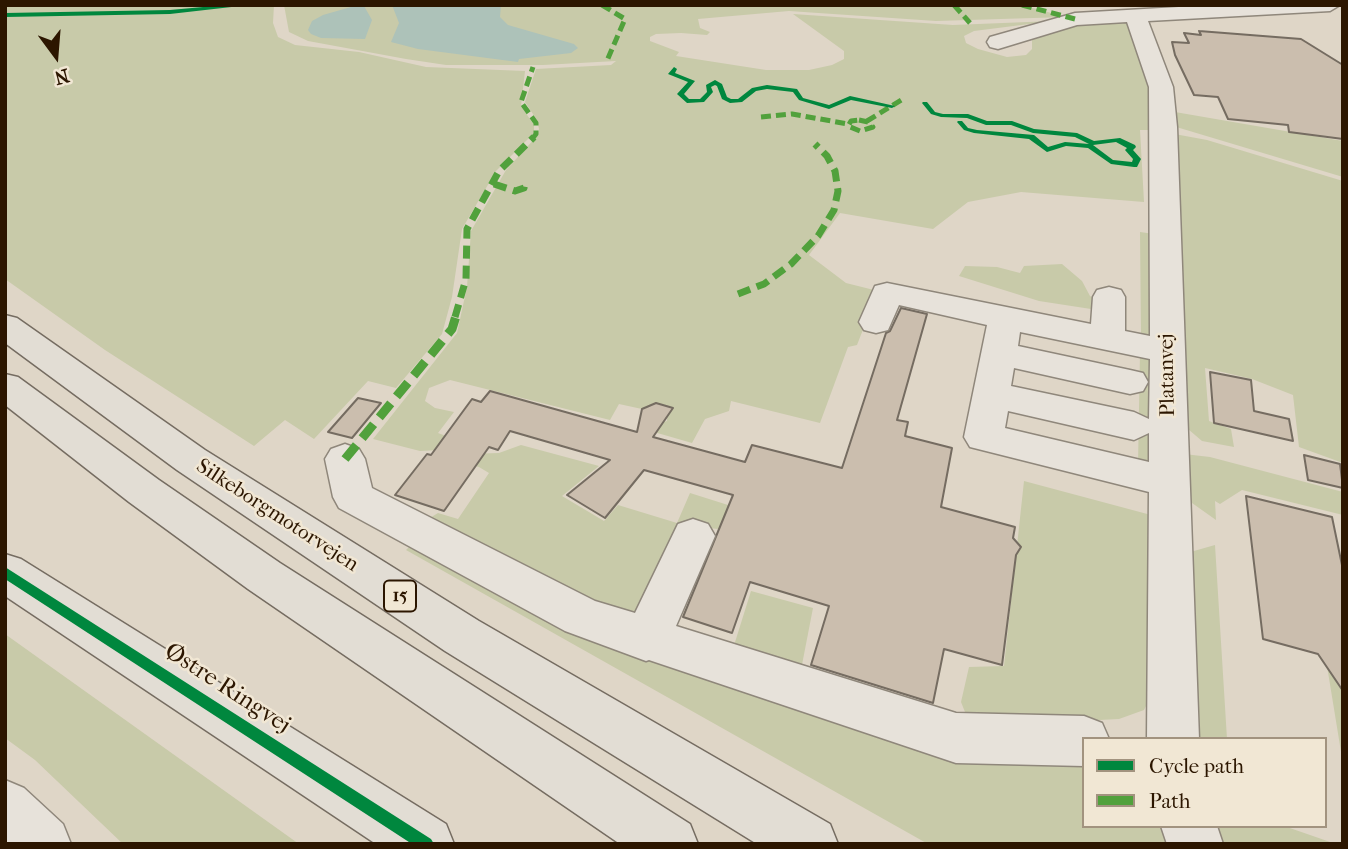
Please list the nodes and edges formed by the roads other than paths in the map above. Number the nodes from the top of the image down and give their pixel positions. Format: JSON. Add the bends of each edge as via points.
{"nodes":[{"id":1,"x":1330,"y":5,"type":"edge"},
{"id":2,"x":1097,"y":11,"type":"edge"},
{"id":3,"x":1135,"y":15,"type":"junction"},
{"id":4,"x":998,"y":42,"type":"dead end"},
{"id":5,"x":942,"y":278,"type":"dead end"},
{"id":6,"x":1109,"y":298,"type":"dead end"},
{"id":7,"x":876,"y":322,"type":"dead end"},
{"id":8,"x":5,"y":326,"type":"edge"},
{"id":9,"x":997,"y":328,"type":"junction"},
{"id":10,"x":1107,"y":339,"type":"junction"},
{"id":11,"x":1168,"y":351,"type":"junction"},
{"id":12,"x":1130,"y":382,"type":"dead end"},
{"id":13,"x":5,"y":386,"type":"edge"},
{"id":14,"x":991,"y":394,"type":"junction"},
{"id":15,"x":1134,"y":426,"type":"dead end"},
{"id":16,"x":345,"y":459,"type":"dead end"},
{"id":17,"x":1169,"y":482,"type":"junction"},
{"id":18,"x":693,"y":536,"type":"dead end"},
{"id":19,"x":5,"y":572,"type":"edge"},
{"id":20,"x":646,"y":640,"type":"junction"},
{"id":21,"x":1173,"y":737,"type":"edge"},
{"id":22,"x":1082,"y":740,"type":"edge"},
{"id":23,"x":5,"y":807,"type":"edge"},
{"id":24,"x":43,"y":844,"type":"edge"},
{"id":25,"x":426,"y":844,"type":"edge"},
{"id":26,"x":670,"y":844,"type":"edge"},
{"id":27,"x":810,"y":844,"type":"edge"}],
"edges":[{"from":1,"to":3,"type":"street"},
{"from":2,"to":3,"type":"street"},
{"from":2,"to":4,"type":"street"},
{"from":3,"to":11,"type":"street","name":"Platanvej","via":[[1161,87]]},
{"from":5,"to":9,"type":"street","via":[[993,290]]},
{"from":6,"to":10,"type":"street"},
{"from":7,"to":9,"type":"street","via":[[887,293]]},
{"from":8,"to":27,"type":"main road","name":"Silkeborgmotorvejen","number":"15","via":[[191,460],[473,643]]},
{"from":9,"to":10,"type":"street"},
{"from":9,"to":12,"type":"street"},
{"from":9,"to":14,"type":"street"},
{"from":10,"to":11,"type":"street"},
{"from":11,"to":17,"type":"street","name":"Platanvej"},
{"from":13,"to":26,"type":"main road","via":[[264,576]]},
{"from":14,"to":15,"type":"street"},
{"from":14,"to":17,"type":"street","via":[[984,437]]},
{"from":16,"to":20,"type":"street","via":[[354,497],[582,617]]},
{"from":17,"to":21,"type":"street","name":"Platanvej"},
{"from":18,"to":20,"type":"street"},
{"from":19,"to":25,"type":"main road","name":"Østre Ringvej"},
{"from":20,"to":22,"type":"street","via":[[956,738]]},
{"from":23,"to":24,"type":"street"}]}
